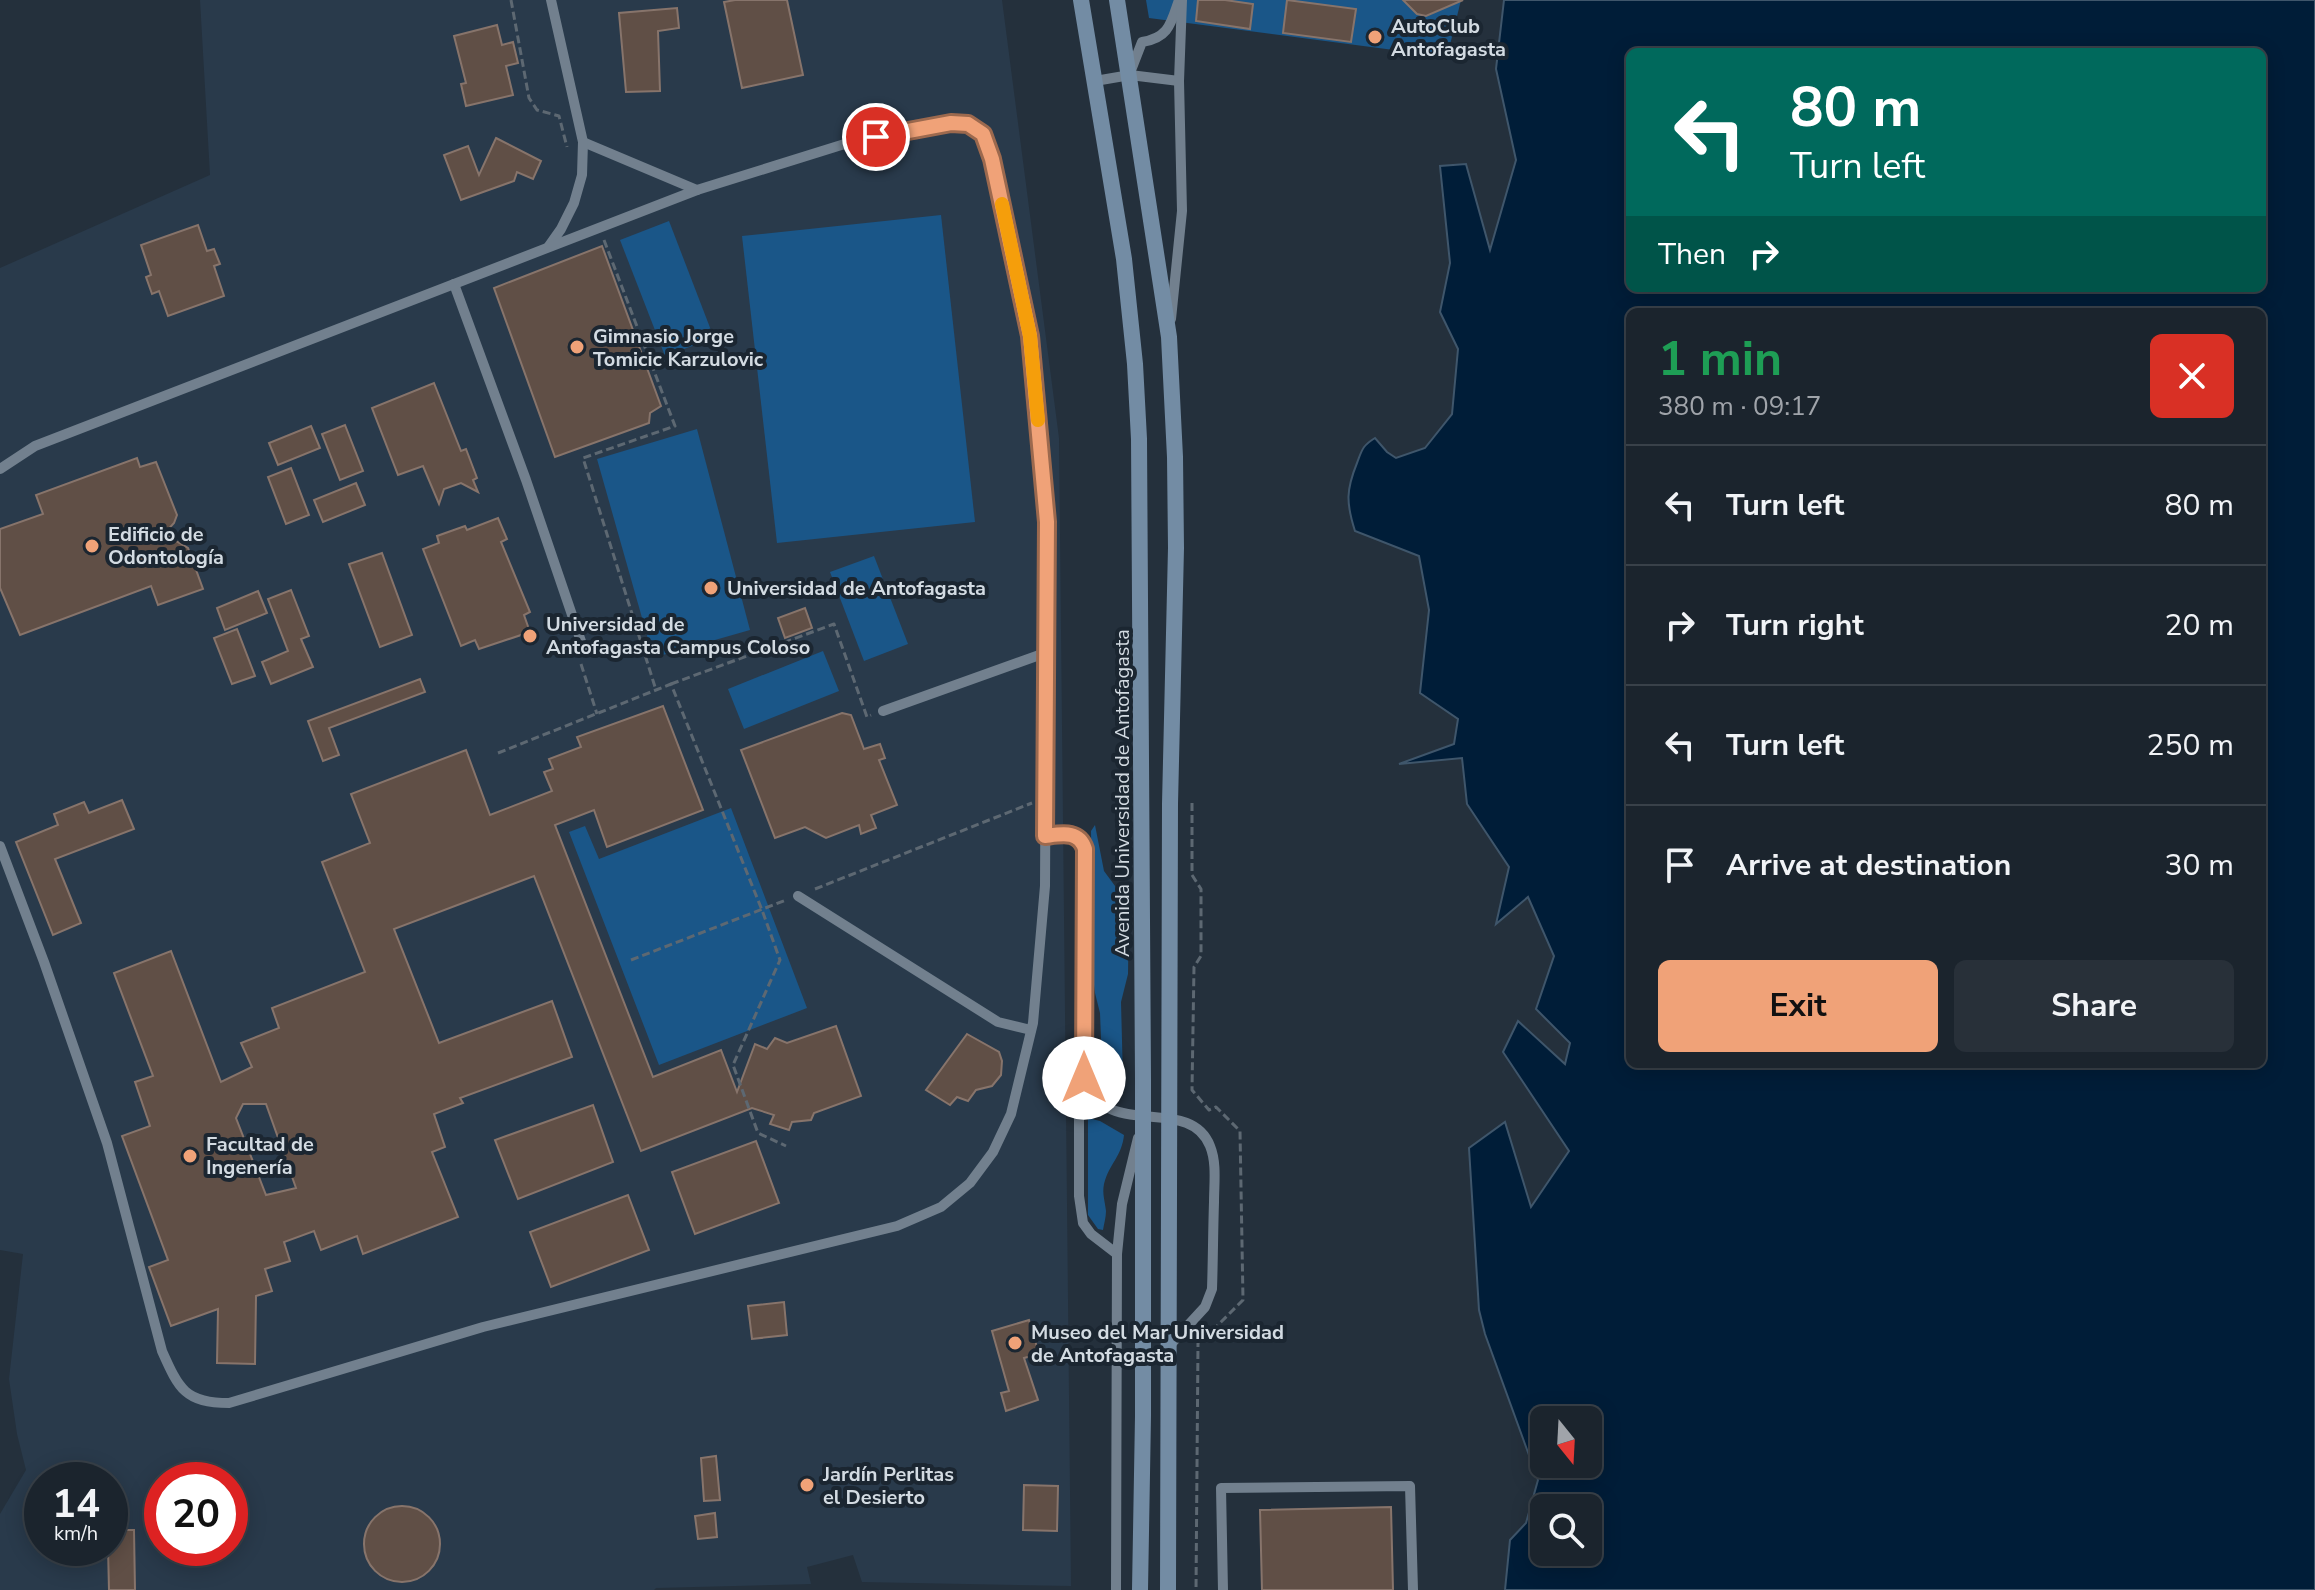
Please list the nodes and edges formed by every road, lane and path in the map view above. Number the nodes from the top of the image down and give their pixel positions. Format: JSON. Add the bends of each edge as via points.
{"nodes":[{"id":1,"x":511,"y":0,"type":"edge"},
{"id":2,"x":551,"y":0,"type":"edge"},
{"id":3,"x":1081,"y":0,"type":"edge"},
{"id":4,"x":1117,"y":0,"type":"edge"},
{"id":5,"x":1181,"y":0,"type":"edge"},
{"id":6,"x":1130,"y":75,"type":"junction"},
{"id":7,"x":1095,"y":81,"type":"junction"},
{"id":8,"x":1179,"y":81,"type":"junction"},
{"id":9,"x":583,"y":142,"type":"junction"},
{"id":10,"x":569,"y":153,"type":"dead end"},
{"id":11,"x":697,"y":190,"type":"junction"},
{"id":12,"x":599,"y":229,"type":"junction"},
{"id":13,"x":548,"y":248,"type":"junction"},
{"id":14,"x":454,"y":284,"type":"junction"},
{"id":15,"x":1169,"y":337,"type":"junction"},
{"id":16,"x":0,"y":469,"type":"edge"},
{"id":17,"x":581,"y":653,"type":"joint"},
{"id":18,"x":1045,"y":653,"type":"junction"},
{"id":19,"x":671,"y":684,"type":"junction"},
{"id":20,"x":656,"y":690,"type":"junction"},
{"id":21,"x":883,"y":711,"type":"joint"},
{"id":22,"x":597,"y":714,"type":"junction"},
{"id":23,"x":498,"y":753,"type":"dead end"},
{"id":24,"x":1046,"y":798,"type":"junction"},
{"id":25,"x":1045,"y":836,"type":"junction"},
{"id":26,"x":0,"y":846,"type":"edge"},
{"id":27,"x":798,"y":896,"type":"junction"},
{"id":28,"x":762,"y":910,"type":"junction"},
{"id":29,"x":631,"y":960,"type":"dead end"},
{"id":30,"x":1031,"y":1030,"type":"junction"},
{"id":31,"x":1084,"y":1078,"type":"junction"},
{"id":32,"x":1143,"y":1118,"type":"junction"},
{"id":33,"x":1170,"y":1118,"type":"junction"},
{"id":34,"x":786,"y":1146,"type":"dead end"},
{"id":35,"x":1117,"y":1254,"type":"junction"},
{"id":36,"x":1170,"y":1345,"type":"junction"},
{"id":37,"x":1116,"y":1590,"type":"edge"},
{"id":38,"x":1140,"y":1590,"type":"edge"},
{"id":39,"x":1168,"y":1590,"type":"edge"},
{"id":40,"x":1223,"y":1590,"type":"edge"},
{"id":41,"x":1413,"y":1590,"type":"edge"}],
"edges":[{"from":1,"to":10,"type":"path","via":[[529,98],[537,110],[559,116]]},
{"from":2,"to":9,"type":"lane"},
{"from":3,"to":7,"type":"main road","name":"Avenida Universidad de Antofagasta"},
{"from":4,"to":6,"type":"main road"},
{"from":5,"to":6,"type":"lane","via":[[1168,30],[1142,42]]},
{"from":5,"to":8,"type":"lane"},
{"from":6,"to":7,"type":"lane"},
{"from":6,"to":8,"type":"lane"},
{"from":6,"to":15,"type":"main road"},
{"from":7,"to":32,"type":"main road","name":"Avenida Universidad de Antofagasta","via":[[1124,259],[1139,439]]},
{"from":8,"to":15,"type":"lane","via":[[1182,211]]},
{"from":9,"to":11,"type":"lane"},
{"from":9,"to":13,"type":"lane","via":[[574,203]]},
{"from":11,"to":12,"type":"lane"},
{"from":11,"to":18,"type":"lane","via":[[851,142],[951,123],[968,124],[983,134],[1030,336],[1047,522]]},
{"from":12,"to":13,"type":"lane"},
{"from":12,"to":20,"type":"path","via":[[675,426],[583,458]]},
{"from":13,"to":14,"type":"lane"},
{"from":14,"to":16,"type":"lane","via":[[35,446]]},
{"from":14,"to":17,"type":"lane","via":[[526,480]]},
{"from":15,"to":33,"type":"main road","via":[[1176,548]]},
{"from":17,"to":22,"type":"path"},
{"from":18,"to":21,"type":"lane"},
{"from":18,"to":24,"type":"lane"},
{"from":19,"to":20,"type":"path"},
{"from":19,"to":21,"type":"path","via":[[834,624],[867,717]]},
{"from":19,"to":28,"type":"path"},
{"from":20,"to":22,"type":"path"},
{"from":22,"to":23,"type":"path"},
{"from":24,"to":25,"type":"lane"},
{"from":24,"to":27,"type":"path"},
{"from":25,"to":30,"type":"lane"},
{"from":25,"to":31,"type":"lane","via":[[1069,833],[1085,849]]},
{"from":26,"to":30,"type":"lane","via":[[107,1143],[162,1351],[185,1393],[205,1403],[229,1403],[483,1327],[897,1226],[941,1207],[970,1183],[993,1152],[1011,1114]]},
{"from":27,"to":28,"type":"path"},
{"from":27,"to":30,"type":"lane","via":[[998,1022]]},
{"from":28,"to":29,"type":"path"},
{"from":28,"to":34,"type":"path","via":[[780,960],[733,1065],[758,1133]]},
{"from":31,"to":32,"type":"lane","via":[[1102,1105]]},
{"from":31,"to":35,"type":"lane","via":[[1079,1102],[1083,1223]]},
{"from":32,"to":33,"type":"lane"},
{"from":32,"to":35,"type":"lane","via":[[1124,1192]]},
{"from":32,"to":38,"type":"main road","name":"Avenida Universidad de Antofagasta"},
{"from":33,"to":36,"type":"main road"},
{"from":33,"to":36,"type":"lane","via":[[1188,1122],[1202,1133],[1214,1168],[1212,1289],[1205,1307]]},
{"from":35,"to":37,"type":"lane"},
{"from":36,"to":39,"type":"main road"},
{"from":40,"to":41,"type":"lane","via":[[1221,1488],[1410,1486]]}]}
